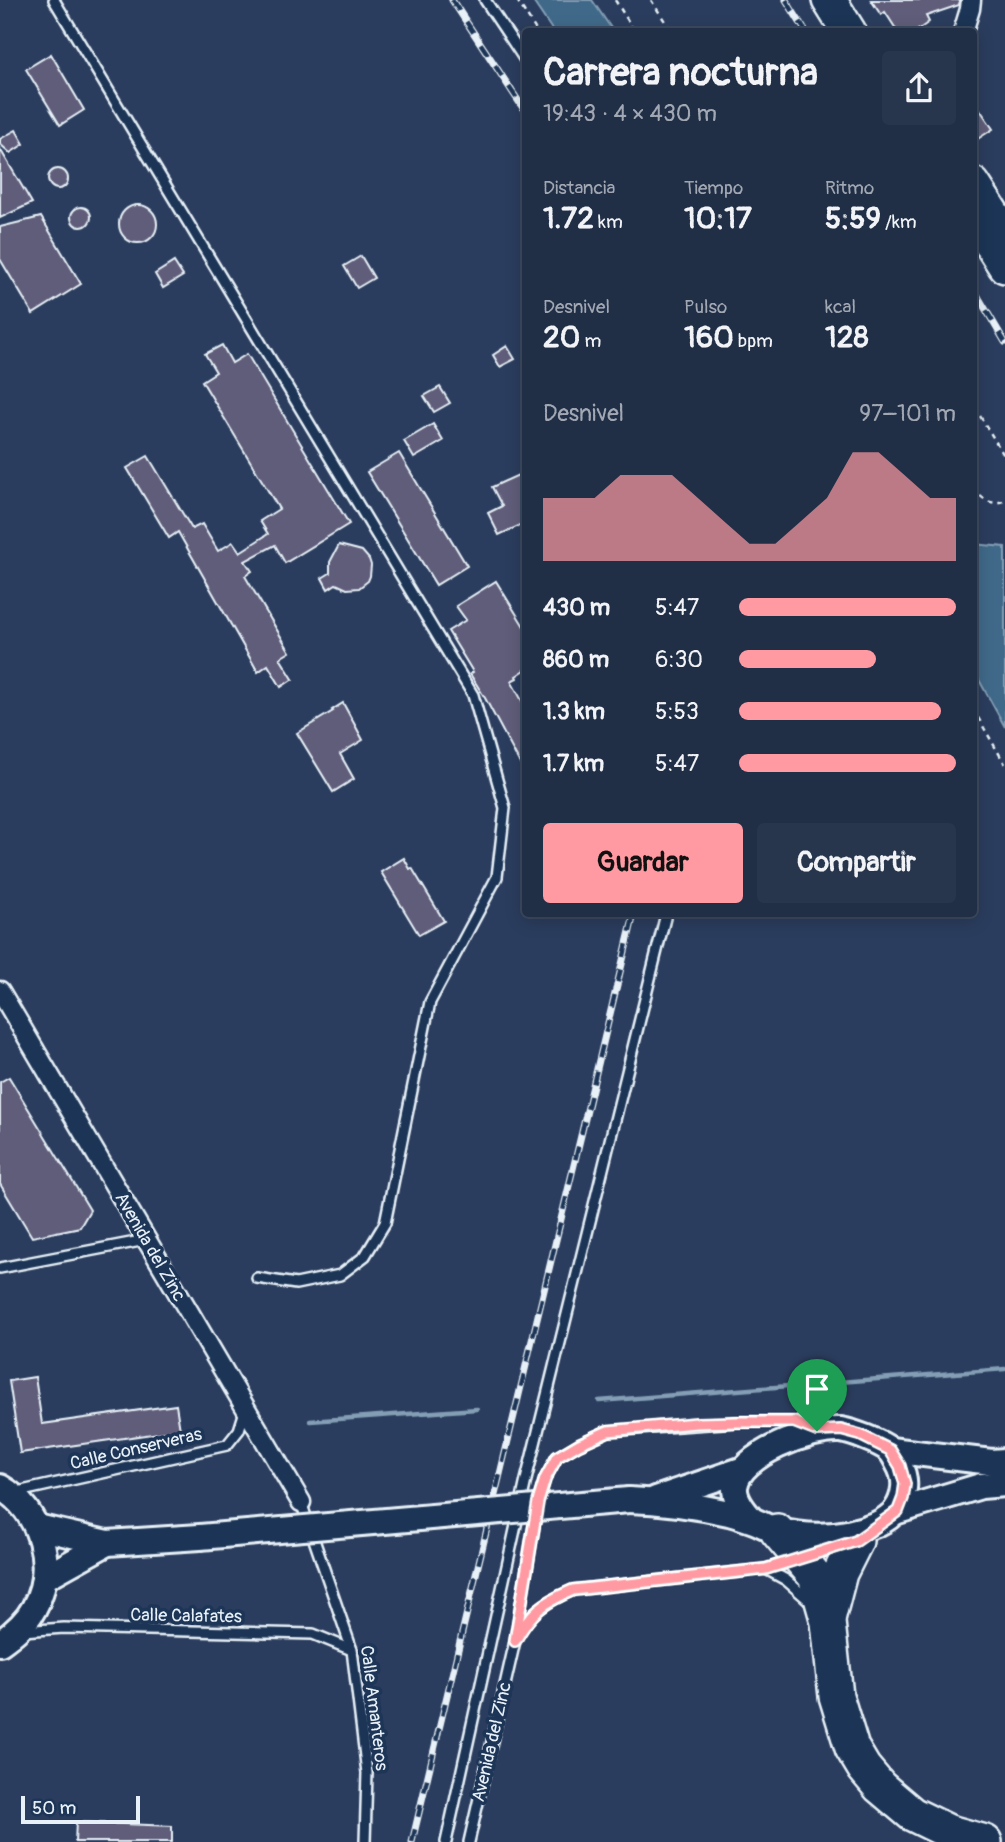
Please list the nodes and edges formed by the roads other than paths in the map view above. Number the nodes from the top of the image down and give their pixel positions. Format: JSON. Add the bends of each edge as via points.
{"nodes":[{"id":1,"x":54,"y":0,"type":"edge"},
{"id":2,"x":485,"y":0,"type":"edge"},
{"id":3,"x":829,"y":0,"type":"edge"},
{"id":4,"x":856,"y":0,"type":"edge"},
{"id":5,"x":971,"y":0,"type":"edge"},
{"id":6,"x":846,"y":28,"type":"edge"},
{"id":7,"x":871,"y":28,"type":"edge"},
{"id":8,"x":965,"y":28,"type":"edge"},
{"id":9,"x":522,"y":56,"type":"edge"},
{"id":10,"x":977,"y":190,"type":"edge"},
{"id":11,"x":977,"y":221,"type":"edge"},
{"id":12,"x":1005,"y":234,"type":"edge"},
{"id":13,"x":1005,"y":266,"type":"edge"},
{"id":14,"x":665,"y":917,"type":"edge"},
{"id":15,"x":0,"y":991,"type":"edge"},
{"id":16,"x":146,"y":1240,"type":"junction"},
{"id":17,"x":0,"y":1268,"type":"edge"},
{"id":18,"x":257,"y":1278,"type":"dead end"},
{"id":19,"x":246,"y":1409,"type":"junction"},
{"id":20,"x":817,"y":1431,"type":"junction"},
{"id":21,"x":890,"y":1450,"type":"junction"},
{"id":22,"x":1005,"y":1461,"type":"edge"},
{"id":23,"x":741,"y":1469,"type":"junction"},
{"id":24,"x":1005,"y":1484,"type":"edge"},
{"id":25,"x":6,"y":1490,"type":"edge"},
{"id":26,"x":640,"y":1501,"type":"junction"},
{"id":27,"x":301,"y":1502,"type":"joint"},
{"id":28,"x":764,"y":1525,"type":"junction"},
{"id":29,"x":877,"y":1525,"type":"junction"},
{"id":30,"x":37,"y":1527,"type":"junction"},
{"id":31,"x":107,"y":1543,"type":"junction"},
{"id":32,"x":800,"y":1559,"type":"junction"},
{"id":33,"x":766,"y":1569,"type":"junction"},
{"id":34,"x":44,"y":1578,"type":"junction"},
{"id":35,"x":828,"y":1622,"type":"junction"},
{"id":36,"x":8,"y":1637,"type":"edge"},
{"id":37,"x":515,"y":1641,"type":"junction"},
{"id":38,"x":352,"y":1650,"type":"junction"},
{"id":39,"x":365,"y":1842,"type":"edge"},
{"id":40,"x":446,"y":1842,"type":"edge"},
{"id":41,"x":468,"y":1842,"type":"edge"},
{"id":42,"x":985,"y":1842,"type":"edge"}],
"edges":[{"from":1,"to":18,"type":"lane","via":[[473,695],[505,808],[497,877],[430,1002],[384,1223],[365,1256],[340,1275],[296,1284]]},
{"from":2,"to":9,"type":"lane"},
{"from":3,"to":6,"type":"highway"},
{"from":4,"to":7,"type":"highway"},
{"from":5,"to":8,"type":"street"},
{"from":10,"to":12,"type":"highway"},
{"from":11,"to":13,"type":"highway"},
{"from":14,"to":40,"type":"lane","via":[[526,1480]]},
{"from":15,"to":16,"type":"street","name":"Avenida del Zinc"},
{"from":16,"to":17,"type":"lane"},
{"from":16,"to":19,"type":"street","name":"Avenida del Zinc"},
{"from":19,"to":25,"type":"lane","name":"Calle Conserveras","via":[[228,1445]]},
{"from":19,"to":27,"type":"street","name":"Avenida del Zinc"},
{"from":20,"to":21,"type":"main road","via":[[841,1430]]},
{"from":20,"to":23,"type":"main road","via":[[763,1453]]},
{"from":20,"to":37,"type":"lane","name":"Avenida del Zinc","via":[[794,1422],[696,1423],[608,1431],[557,1457],[538,1502]]},
{"from":21,"to":22,"type":"main road"},
{"from":21,"to":29,"type":"main road","via":[[905,1484],[903,1498]]},
{"from":23,"to":26,"type":"main road"},
{"from":23,"to":28,"type":"main road","via":[[735,1488],[741,1507]]},
{"from":24,"to":29,"type":"main road","via":[[981,1486]]},
{"from":25,"to":30,"type":"main road"},
{"from":26,"to":28,"type":"main road","via":[[727,1513]]},
{"from":26,"to":31,"type":"main road","bridge":true},
{"from":27,"to":38,"type":"lane","name":"Calle Amanteros"},
{"from":28,"to":29,"type":"main road","via":[[813,1536],[841,1535]]},
{"from":28,"to":32,"type":"highway"},
{"from":29,"to":32,"type":"lane","name":"Avenida del Zinc"},
{"from":29,"to":35,"type":"highway","via":[[840,1573]]},
{"from":30,"to":31,"type":"main road"},
{"from":30,"to":34,"type":"main road"},
{"from":31,"to":34,"type":"main road"},
{"from":32,"to":33,"type":"lane","name":"Avenida del Zinc"},
{"from":32,"to":35,"type":"highway","via":[[815,1576]]},
{"from":33,"to":35,"type":"lane","via":[[804,1594]]},
{"from":33,"to":37,"type":"lane","name":"Avenida del Zinc","via":[[573,1590],[537,1609]]},
{"from":34,"to":36,"type":"main road","via":[[35,1607]]},
{"from":35,"to":42,"type":"highway","via":[[836,1696],[852,1748],[864,1769],[912,1814],[949,1832]]},
{"from":36,"to":38,"type":"lane","name":"Calle Calafates","via":[[64,1628],[313,1634]]},
{"from":37,"to":41,"type":"lane","name":"Avenida del Zinc"},
{"from":38,"to":39,"type":"lane","name":"Calle Amanteros","via":[[367,1773]]}]}
